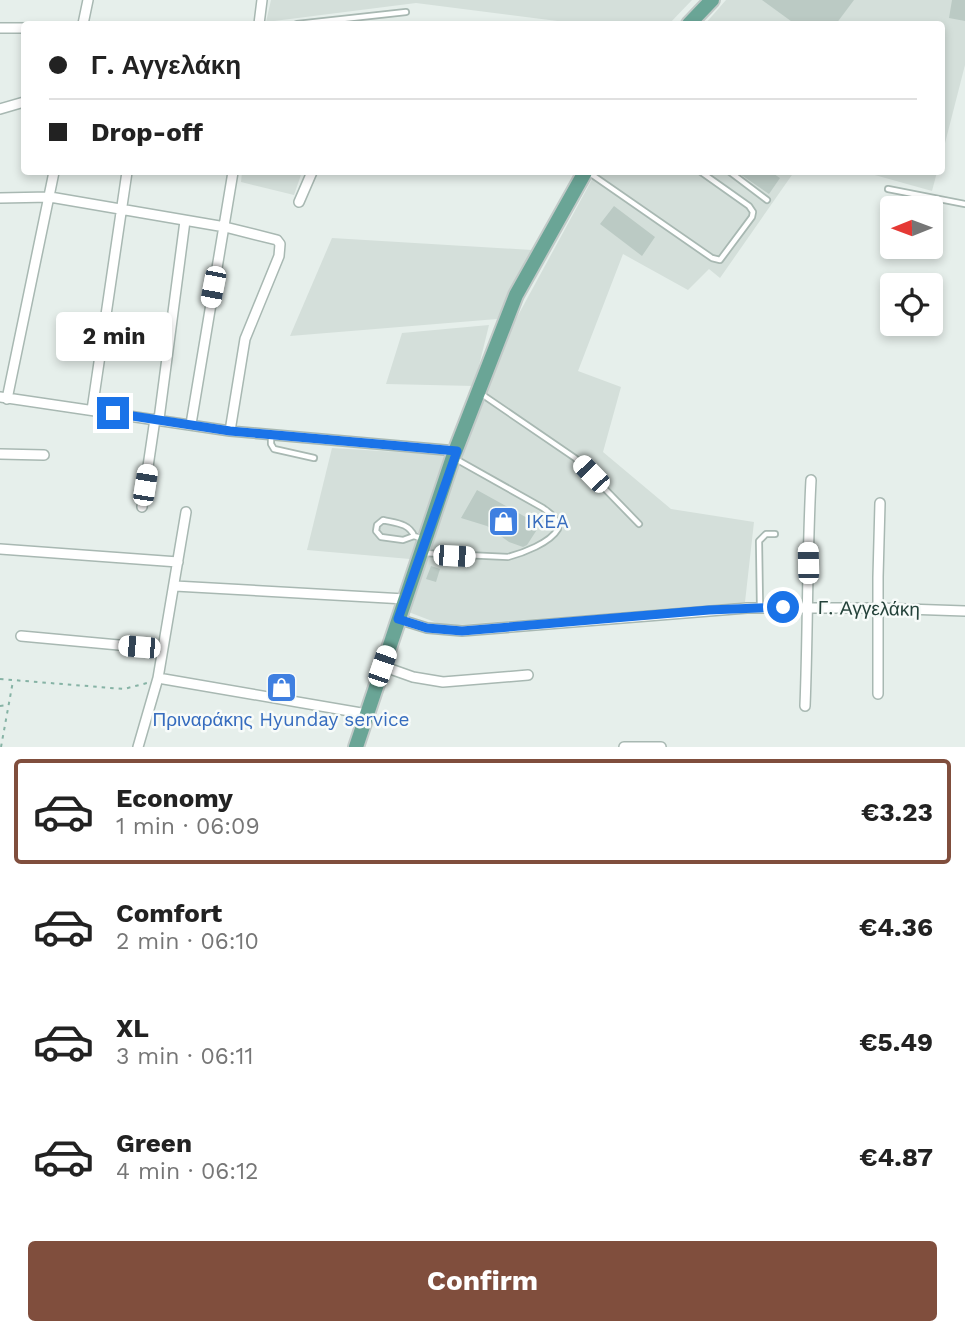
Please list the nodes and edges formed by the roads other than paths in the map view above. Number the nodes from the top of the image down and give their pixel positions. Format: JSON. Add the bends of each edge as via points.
{"nodes":[{"id":1,"x":88,"y":0,"type":"edge"},
{"id":2,"x":262,"y":0,"type":"edge"},
{"id":3,"x":712,"y":0,"type":"edge"},
{"id":4,"x":406,"y":12,"type":"dead end"},
{"id":5,"x":84,"y":21,"type":"edge"},
{"id":6,"x":259,"y":21,"type":"edge"},
{"id":7,"x":325,"y":21,"type":"edge"},
{"id":8,"x":692,"y":21,"type":"edge"},
{"id":9,"x":21,"y":27,"type":"edge"},
{"id":10,"x":0,"y":29,"type":"edge"},
{"id":11,"x":21,"y":103,"type":"edge"},
{"id":12,"x":0,"y":109,"type":"edge"},
{"id":13,"x":54,"y":175,"type":"edge"},
{"id":14,"x":126,"y":175,"type":"edge"},
{"id":15,"x":233,"y":175,"type":"edge"},
{"id":16,"x":311,"y":175,"type":"edge"},
{"id":17,"x":584,"y":175,"type":"edge"},
{"id":18,"x":590,"y":175,"type":"edge"},
{"id":19,"x":705,"y":175,"type":"edge"},
{"id":20,"x":734,"y":175,"type":"edge"},
{"id":21,"x":888,"y":189,"type":"dead end"},
{"id":22,"x":50,"y":197,"type":"junction"},
{"id":23,"x":0,"y":198,"type":"edge"},
{"id":24,"x":767,"y":200,"type":"dead end"},
{"id":25,"x":299,"y":202,"type":"dead end"},
{"id":26,"x":965,"y":204,"type":"edge"},
{"id":27,"x":120,"y":209,"type":"junction"},
{"id":28,"x":185,"y":221,"type":"junction"},
{"id":29,"x":225,"y":227,"type":"junction"},
{"id":30,"x":479,"y":393,"type":"junction"},
{"id":31,"x":2,"y":398,"type":"edge"},
{"id":32,"x":92,"y":410,"type":"junction"},
{"id":33,"x":157,"y":419,"type":"junction"},
{"id":34,"x":191,"y":424,"type":"junction"},
{"id":35,"x":230,"y":431,"type":"junction"},
{"id":36,"x":271,"y":435,"type":"junction"},
{"id":37,"x":0,"y":454,"type":"edge"},
{"id":38,"x":455,"y":454,"type":"junction"},
{"id":39,"x":44,"y":455,"type":"dead end"},
{"id":40,"x":314,"y":458,"type":"dead end"},
{"id":41,"x":811,"y":480,"type":"dead end"},
{"id":42,"x":880,"y":503,"type":"dead end"},
{"id":43,"x":142,"y":507,"type":"dead end"},
{"id":44,"x":186,"y":512,"type":"dead end"},
{"id":45,"x":639,"y":524,"type":"dead end"},
{"id":46,"x":775,"y":534,"type":"dead end"},
{"id":47,"x":419,"y":543,"type":"junction"},
{"id":48,"x":0,"y":549,"type":"edge"},
{"id":49,"x":178,"y":562,"type":"junction"},
{"id":50,"x":175,"y":586,"type":"junction"},
{"id":51,"x":405,"y":599,"type":"junction"},
{"id":52,"x":808,"y":607,"type":"junction"},
{"id":53,"x":760,"y":608,"type":"junction"},
{"id":54,"x":877,"y":608,"type":"junction"},
{"id":55,"x":965,"y":611,"type":"edge"},
{"id":56,"x":398,"y":619,"type":"junction"},
{"id":57,"x":21,"y":636,"type":"dead end"},
{"id":58,"x":162,"y":649,"type":"junction"},
{"id":59,"x":382,"y":666,"type":"junction"},
{"id":60,"x":528,"y":675,"type":"dead end"},
{"id":61,"x":158,"y":678,"type":"junction"},
{"id":62,"x":878,"y":694,"type":"dead end"},
{"id":63,"x":805,"y":706,"type":"dead end"},
{"id":64,"x":367,"y":714,"type":"junction"},
{"id":65,"x":138,"y":747,"type":"edge"},
{"id":66,"x":356,"y":747,"type":"edge"},
{"id":67,"x":624,"y":747,"type":"edge"},
{"id":68,"x":661,"y":747,"type":"edge"}],
"edges":[{"from":1,"to":5,"type":"street"},
{"from":2,"to":6,"type":"street"},
{"from":3,"to":8,"type":"main road"},
{"from":4,"to":7,"type":"lane"},
{"from":9,"to":10,"type":"street"},
{"from":11,"to":12,"type":"street"},
{"from":13,"to":22,"type":"street"},
{"from":14,"to":27,"type":"street"},
{"from":15,"to":29,"type":"street"},
{"from":16,"to":25,"type":"street"},
{"from":17,"to":30,"type":"main road","via":[[516,295]]},
{"from":18,"to":19,"type":"lane","via":[[720,260],[753,212]]},
{"from":20,"to":24,"type":"lane"},
{"from":21,"to":26,"type":"lane"},
{"from":22,"to":23,"type":"street"},
{"from":22,"to":27,"type":"street"},
{"from":22,"to":31,"type":"street"},
{"from":27,"to":28,"type":"street"},
{"from":27,"to":32,"type":"street"},
{"from":28,"to":29,"type":"street"},
{"from":28,"to":33,"type":"street"},
{"from":29,"to":34,"type":"street"},
{"from":29,"to":35,"type":"street","via":[[277,240],[281,250],[245,339]]},
{"from":30,"to":38,"type":"main road"},
{"from":30,"to":45,"type":"lane","via":[[575,458]]},
{"from":31,"to":32,"type":"street"},
{"from":32,"to":33,"type":"street"},
{"from":33,"to":34,"type":"street"},
{"from":33,"to":43,"type":"street"},
{"from":34,"to":35,"type":"street"},
{"from":35,"to":36,"type":"street"},
{"from":36,"to":38,"type":"street"},
{"from":36,"to":40,"type":"lane","via":[[274,449]]},
{"from":37,"to":39,"type":"street"},
{"from":38,"to":47,"type":"main road"},
{"from":38,"to":47,"type":"lane","via":[[554,516],[558,529],[550,538],[508,557]]},
{"from":41,"to":52,"type":"street"},
{"from":42,"to":54,"type":"street"},
{"from":44,"to":49,"type":"street"},
{"from":46,"to":53,"type":"lane","via":[[758,541]]},
{"from":47,"to":47,"type":"lane","via":[[403,524],[383,520],[377,525],[381,537]]},
{"from":47,"to":51,"type":"main road"},
{"from":48,"to":49,"type":"street"},
{"from":49,"to":50,"type":"street"},
{"from":50,"to":51,"type":"street"},
{"from":50,"to":58,"type":"street"},
{"from":51,"to":56,"type":"main road"},
{"from":52,"to":53,"type":"street","name":"Γ. Αγγελάκη"},
{"from":52,"to":54,"type":"street","name":"Γ. Αγγελάκη"},
{"from":52,"to":63,"type":"street"},
{"from":53,"to":56,"type":"street","name":"Γ. Αγγελάκη","via":[[462,631],[427,628]]},
{"from":54,"to":55,"type":"street","name":"Γ. Αγγελάκη"},
{"from":54,"to":62,"type":"street"},
{"from":56,"to":59,"type":"main road"},
{"from":57,"to":58,"type":"street"},
{"from":58,"to":61,"type":"street"},
{"from":59,"to":60,"type":"street","via":[[443,682]]},
{"from":59,"to":64,"type":"main road"},
{"from":61,"to":64,"type":"street"},
{"from":61,"to":65,"type":"street"},
{"from":64,"to":66,"type":"main road"},
{"from":67,"to":68,"type":"street"}]}
